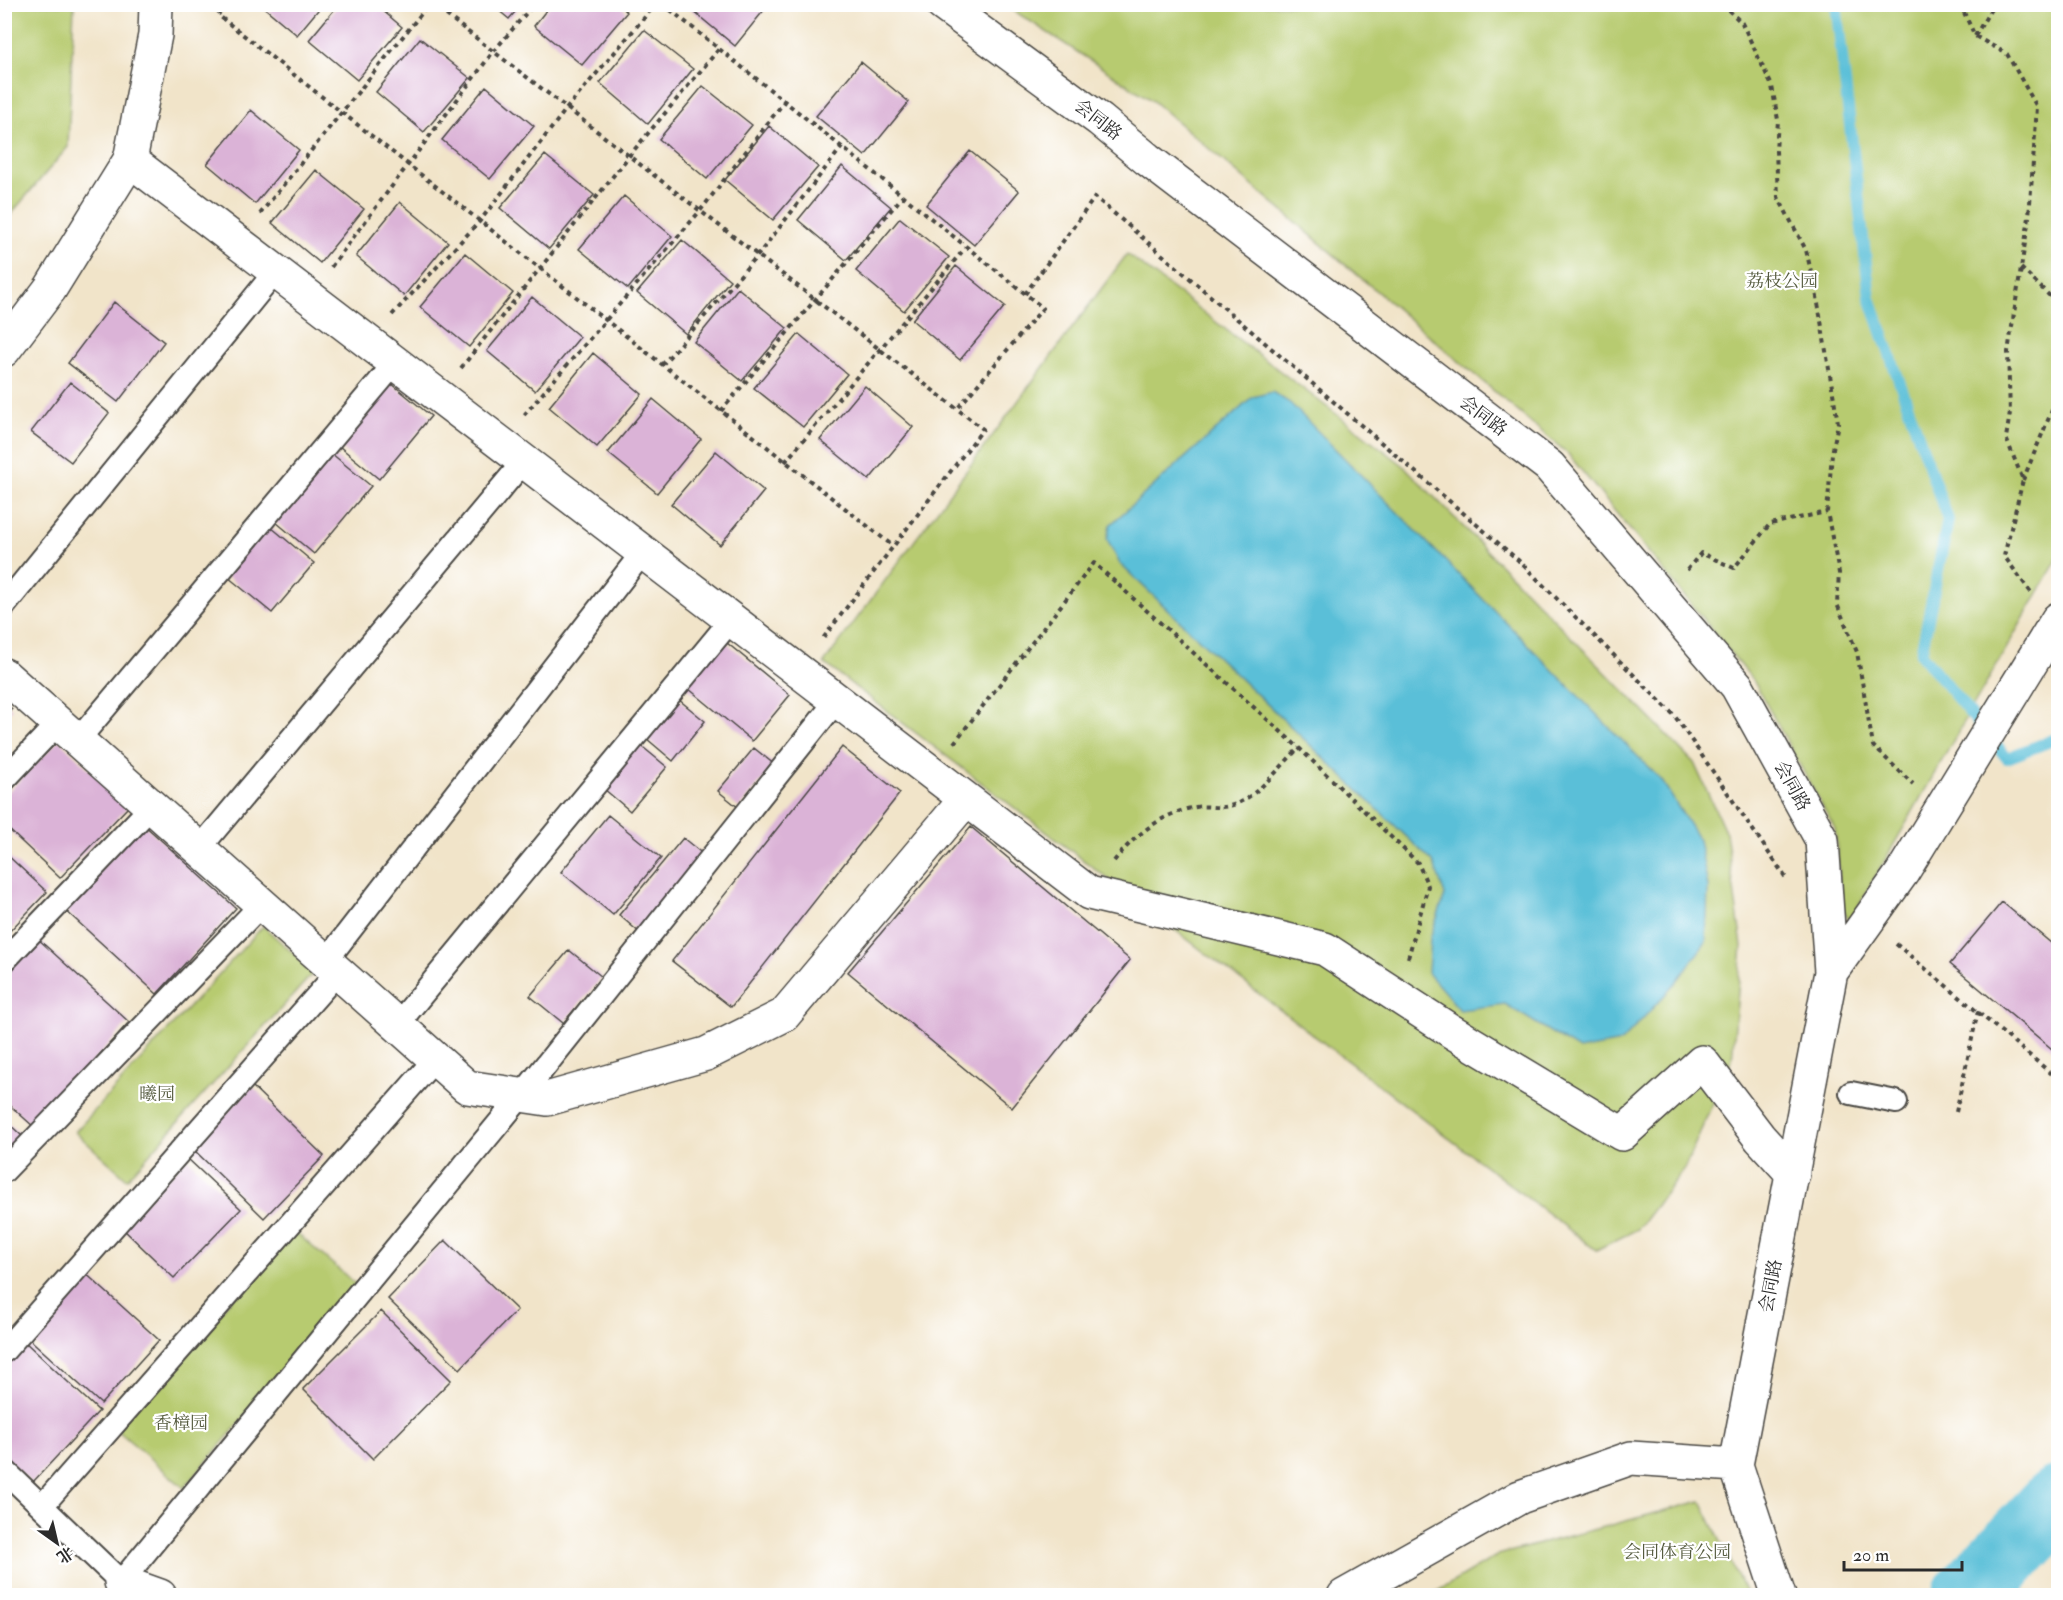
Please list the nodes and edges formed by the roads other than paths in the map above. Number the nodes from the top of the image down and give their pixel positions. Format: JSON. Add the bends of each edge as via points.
{"nodes":[{"id":1,"x":156,"y":4,"type":"edge"},
{"id":2,"x":942,"y":4,"type":"edge"},
{"id":3,"x":130,"y":160,"type":"junction"},
{"id":4,"x":276,"y":271,"type":"junction"},
{"id":5,"x":4,"y":350,"type":"edge"},
{"id":6,"x":395,"y":363,"type":"junction"},
{"id":7,"x":512,"y":452,"type":"junction"},
{"id":8,"x":643,"y":552,"type":"junction"},
{"id":9,"x":4,"y":606,"type":"edge"},
{"id":10,"x":731,"y":620,"type":"junction"},
{"id":11,"x":2057,"y":622,"type":"edge"},
{"id":12,"x":4,"y":675,"type":"edge"},
{"id":13,"x":837,"y":700,"type":"junction"},
{"id":14,"x":68,"y":732,"type":"junction"},
{"id":15,"x":4,"y":780,"type":"edge"},
{"id":16,"x":966,"y":799,"type":"junction"},
{"id":17,"x":152,"y":806,"type":"junction"},
{"id":18,"x":199,"y":849,"type":"junction"},
{"id":19,"x":262,"y":904,"type":"junction"},
{"id":20,"x":4,"y":961,"type":"edge"},
{"id":21,"x":332,"y":966,"type":"junction"},
{"id":22,"x":1831,"y":972,"type":"junction"},
{"id":23,"x":397,"y":1025,"type":"junction"},
{"id":24,"x":436,"y":1058,"type":"junction"},
{"id":25,"x":1851,"y":1093,"type":"dead end"},
{"id":26,"x":522,"y":1095,"type":"junction"},
{"id":27,"x":1896,"y":1102,"type":"dead end"},
{"id":28,"x":4,"y":1171,"type":"edge"},
{"id":29,"x":1793,"y":1174,"type":"junction"},
{"id":30,"x":4,"y":1351,"type":"edge"},
{"id":31,"x":1736,"y":1464,"type":"junction"},
{"id":32,"x":4,"y":1470,"type":"edge"},
{"id":33,"x":42,"y":1506,"type":"junction"},
{"id":34,"x":121,"y":1582,"type":"junction"},
{"id":35,"x":160,"y":1596,"type":"edge"},
{"id":36,"x":1344,"y":1596,"type":"edge"},
{"id":37,"x":1779,"y":1596,"type":"edge"}],
"edges":[{"from":1,"to":3,"type":"street","via":[[155,34]]},
{"from":2,"to":22,"type":"street","name":"会同路","via":[[1100,120],[1549,466],[1737,686],[1822,840]]},
{"from":3,"to":4,"type":"street"},
{"from":3,"to":5,"type":"street","via":[[50,289]]},
{"from":4,"to":6,"type":"street"},
{"from":4,"to":9,"type":"lane"},
{"from":6,"to":7,"type":"street"},
{"from":6,"to":14,"type":"lane"},
{"from":7,"to":8,"type":"street"},
{"from":7,"to":18,"type":"lane"},
{"from":8,"to":10,"type":"street"},
{"from":8,"to":21,"type":"lane"},
{"from":10,"to":13,"type":"street"},
{"from":10,"to":23,"type":"lane"},
{"from":11,"to":22,"type":"street","name":"会同路","via":[[1902,873]]},
{"from":12,"to":14,"type":"street"},
{"from":13,"to":16,"type":"street"},
{"from":13,"to":26,"type":"lane"},
{"from":14,"to":15,"type":"lane"},
{"from":14,"to":17,"type":"street"},
{"from":16,"to":26,"type":"street","via":[[784,1015],[706,1054],[547,1099]]},
{"from":16,"to":29,"type":"street","via":[[1089,893],[1325,949],[1623,1134],[1702,1062]]},
{"from":17,"to":18,"type":"street"},
{"from":17,"to":20,"type":"lane"},
{"from":18,"to":19,"type":"street"},
{"from":19,"to":21,"type":"street"},
{"from":19,"to":28,"type":"lane"},
{"from":21,"to":23,"type":"street"},
{"from":21,"to":30,"type":"lane"},
{"from":22,"to":29,"type":"street","name":"会同路"},
{"from":23,"to":24,"type":"street"},
{"from":24,"to":26,"type":"street","via":[[467,1087]]},
{"from":24,"to":33,"type":"lane"},
{"from":25,"to":27,"type":"lane"},
{"from":26,"to":34,"type":"lane"},
{"from":29,"to":31,"type":"street","name":"会同路"},
{"from":31,"to":36,"type":"street","via":[[1631,1458],[1520,1497]]},
{"from":31,"to":37,"type":"street","name":"会同路"},
{"from":32,"to":33,"type":"lane"},
{"from":33,"to":34,"type":"lane"},
{"from":34,"to":35,"type":"street"}]}
